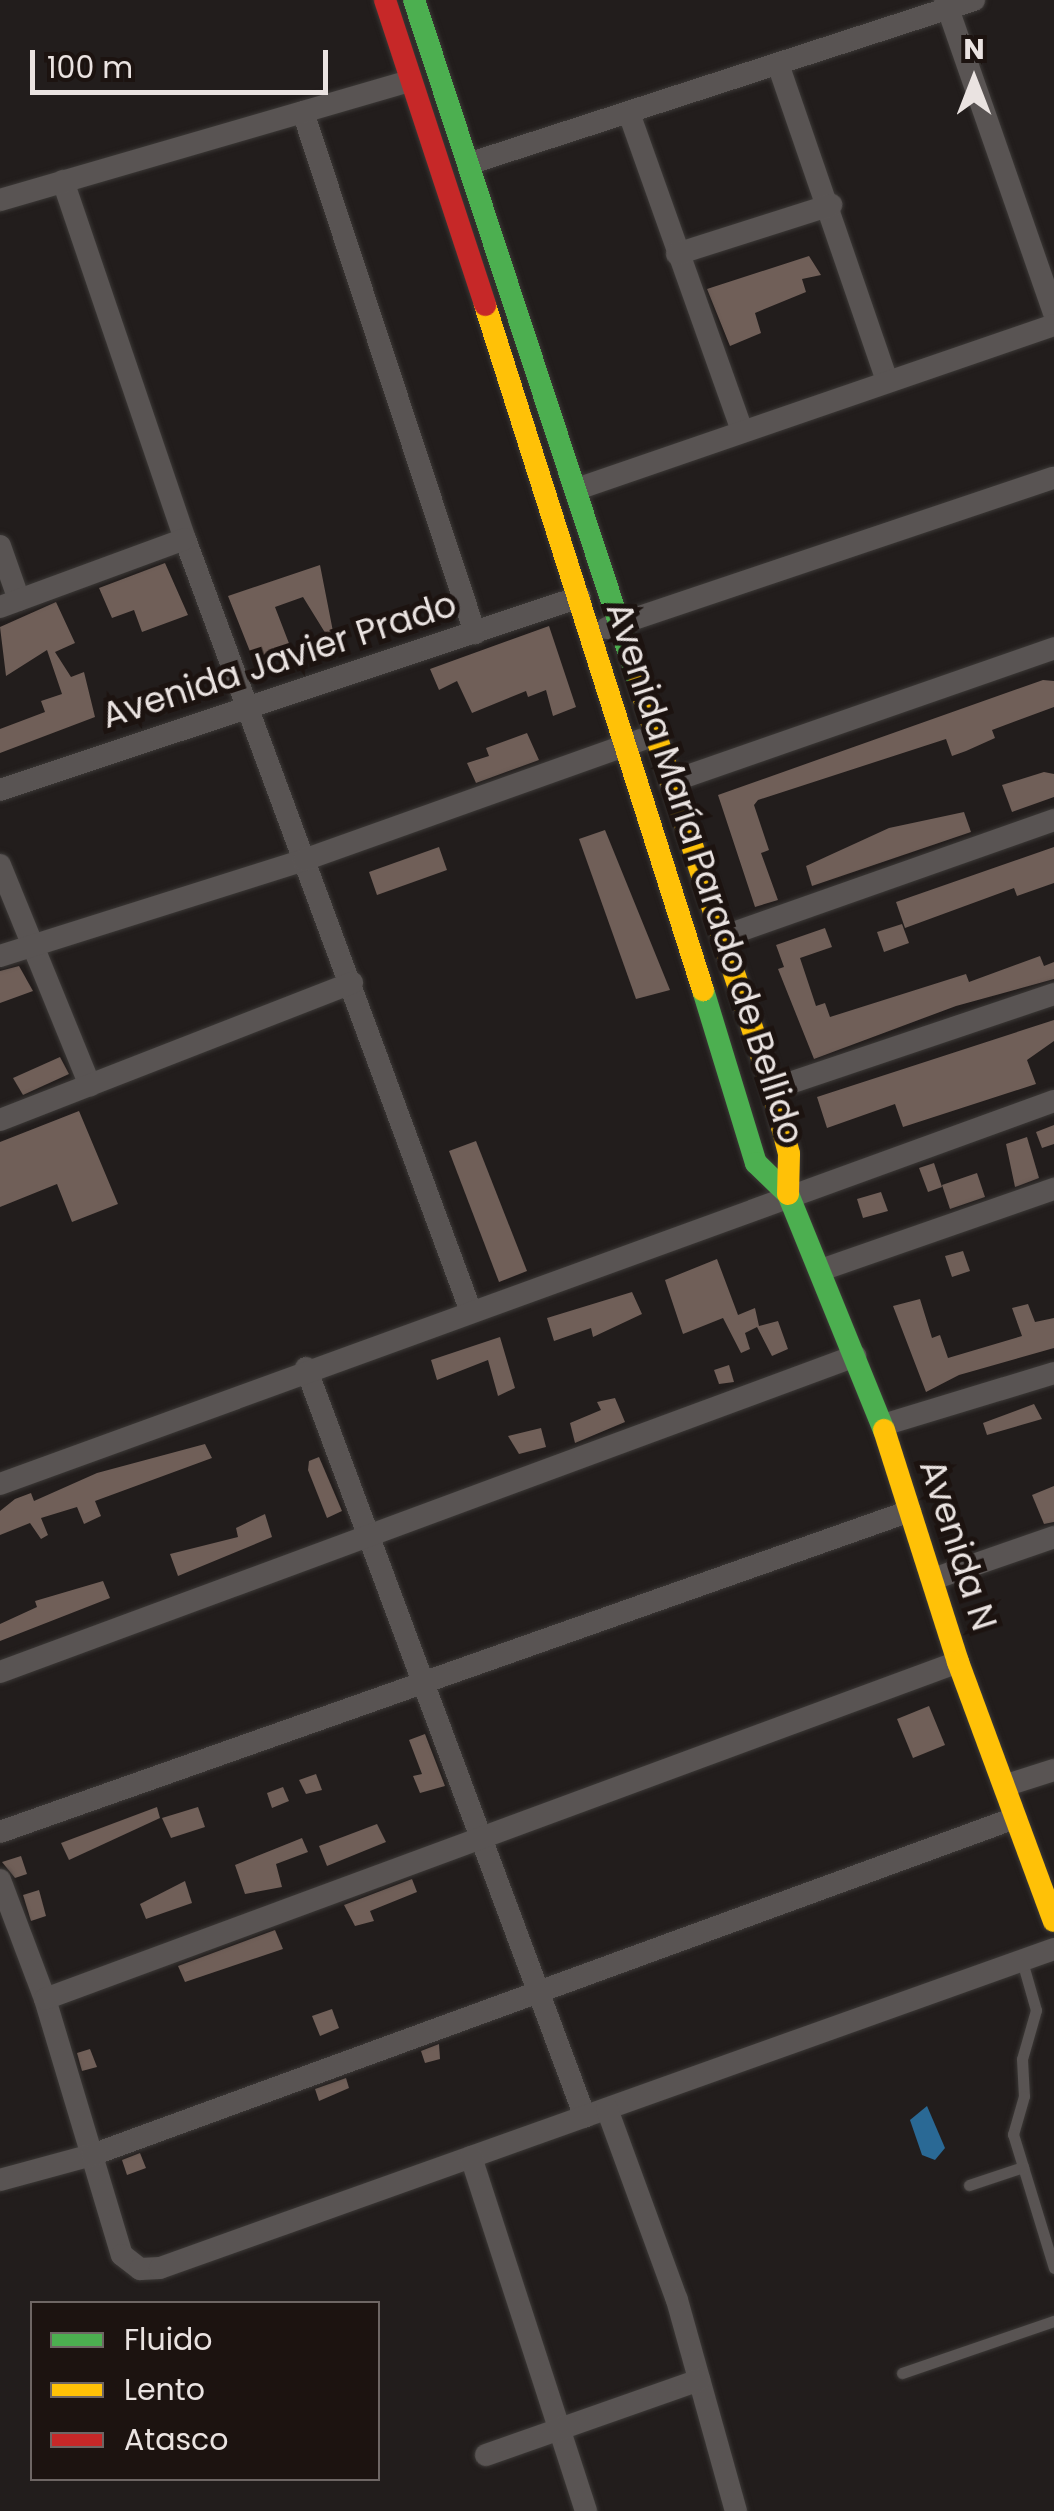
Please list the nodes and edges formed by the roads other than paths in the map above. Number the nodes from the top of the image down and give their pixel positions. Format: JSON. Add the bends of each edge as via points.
{"nodes":[{"id":1,"x":385,"y":0,"type":"edge"},
{"id":2,"x":974,"y":0,"type":"edge"},
{"id":3,"x":418,"y":1,"type":"edge"},
{"id":4,"x":947,"y":4,"type":"edge"},
{"id":5,"x":780,"y":67,"type":"junction"},
{"id":6,"x":410,"y":82,"type":"junction"},
{"id":7,"x":303,"y":112,"type":"junction"},
{"id":8,"x":630,"y":116,"type":"junction"},
{"id":9,"x":468,"y":164,"type":"junction"},
{"id":10,"x":62,"y":181,"type":"junction"},
{"id":11,"x":0,"y":200,"type":"edge"},
{"id":12,"x":831,"y":205,"type":"junction"},
{"id":13,"x":677,"y":254,"type":"junction"},
{"id":14,"x":1054,"y":313,"type":"edge"},
{"id":15,"x":1054,"y":325,"type":"edge"},
{"id":16,"x":887,"y":381,"type":"junction"},
{"id":17,"x":742,"y":431,"type":"junction"},
{"id":18,"x":1054,"y":478,"type":"edge"},
{"id":19,"x":577,"y":489,"type":"junction"},
{"id":20,"x":185,"y":538,"type":"junction"},
{"id":21,"x":0,"y":546,"type":"edge"},
{"id":22,"x":580,"y":597,"type":"junction"},
{"id":23,"x":10,"y":603,"type":"edge"},
{"id":24,"x":620,"y":624,"type":"junction"},
{"id":25,"x":475,"y":633,"type":"junction"},
{"id":26,"x":592,"y":633,"type":"junction"},
{"id":27,"x":1054,"y":648,"type":"edge"},
{"id":28,"x":246,"y":705,"type":"junction"},
{"id":29,"x":655,"y":734,"type":"junction"},
{"id":30,"x":628,"y":744,"type":"junction"},
{"id":31,"x":670,"y":782,"type":"junction"},
{"id":32,"x":0,"y":790,"type":"edge"},
{"id":33,"x":1054,"y":820,"type":"edge"},
{"id":34,"x":304,"y":860,"type":"junction"},
{"id":35,"x":0,"y":865,"type":"edge"},
{"id":36,"x":722,"y":937,"type":"junction"},
{"id":37,"x":34,"y":943,"type":"junction"},
{"id":38,"x":0,"y":956,"type":"edge"},
{"id":39,"x":352,"y":983,"type":"junction"},
{"id":40,"x":1054,"y":994,"type":"edge"},
{"id":41,"x":90,"y":1085,"type":"junction"},
{"id":42,"x":772,"y":1090,"type":"junction"},
{"id":43,"x":1054,"y":1101,"type":"edge"},
{"id":44,"x":0,"y":1120,"type":"edge"},
{"id":45,"x":1054,"y":1189,"type":"edge"},
{"id":46,"x":788,"y":1194,"type":"junction"},
{"id":47,"x":822,"y":1270,"type":"junction"},
{"id":48,"x":470,"y":1309,"type":"junction"},
{"id":49,"x":856,"y":1356,"type":"junction"},
{"id":50,"x":306,"y":1368,"type":"junction"},
{"id":51,"x":1054,"y":1373,"type":"edge"},
{"id":52,"x":883,"y":1426,"type":"junction"},
{"id":53,"x":0,"y":1484,"type":"edge"},
{"id":54,"x":910,"y":1511,"type":"junction"},
{"id":55,"x":1054,"y":1537,"type":"edge"},
{"id":56,"x":371,"y":1538,"type":"junction"},
{"id":57,"x":933,"y":1579,"type":"junction"},
{"id":58,"x":958,"y":1662,"type":"junction"},
{"id":59,"x":0,"y":1672,"type":"edge"},
{"id":60,"x":422,"y":1681,"type":"junction"},
{"id":61,"x":1054,"y":1770,"type":"edge"},
{"id":62,"x":1004,"y":1786,"type":"junction"},
{"id":63,"x":1014,"y":1818,"type":"junction"},
{"id":64,"x":0,"y":1832,"type":"edge"},
{"id":65,"x":479,"y":1837,"type":"junction"},
{"id":66,"x":0,"y":1880,"type":"edge"},
{"id":67,"x":1053,"y":1916,"type":"edge"},
{"id":68,"x":1054,"y":1949,"type":"edge"},
{"id":69,"x":1022,"y":1961,"type":"junction"},
{"id":70,"x":536,"y":1989,"type":"junction"},
{"id":71,"x":45,"y":1999,"type":"junction"},
{"id":72,"x":596,"y":2113,"type":"junction"},
{"id":73,"x":92,"y":2156,"type":"junction"},
{"id":74,"x":471,"y":2158,"type":"junction"},
{"id":75,"x":1023,"y":2167,"type":"junction"},
{"id":76,"x":0,"y":2180,"type":"edge"},
{"id":77,"x":969,"y":2185,"type":"dead end"},
{"id":78,"x":1054,"y":2268,"type":"edge"},
{"id":79,"x":1054,"y":2320,"type":"edge"},
{"id":80,"x":902,"y":2373,"type":"dead end"},
{"id":81,"x":699,"y":2380,"type":"junction"},
{"id":82,"x":559,"y":2426,"type":"junction"},
{"id":83,"x":486,"y":2455,"type":"dead end"},
{"id":84,"x":586,"y":2511,"type":"edge"},
{"id":85,"x":736,"y":2511,"type":"edge"}],
"edges":[{"from":1,"to":6,"type":"street","name":"Avenida María Parado de Bellido"},
{"from":2,"to":4,"type":"street"},
{"from":3,"to":9,"type":"street","name":"Avenida María Parado de Bellido"},
{"from":4,"to":5,"type":"street"},
{"from":4,"to":14,"type":"street"},
{"from":5,"to":8,"type":"street"},
{"from":5,"to":12,"type":"street"},
{"from":6,"to":7,"type":"street"},
{"from":6,"to":22,"type":"street","name":"Avenida María Parado de Bellido"},
{"from":7,"to":10,"type":"street"},
{"from":7,"to":25,"type":"street"},
{"from":8,"to":9,"type":"street"},
{"from":8,"to":13,"type":"street"},
{"from":9,"to":19,"type":"street","name":"Avenida María Parado de Bellido"},
{"from":10,"to":11,"type":"street"},
{"from":10,"to":20,"type":"street"},
{"from":12,"to":13,"type":"street"},
{"from":12,"to":16,"type":"street"},
{"from":13,"to":17,"type":"street"},
{"from":15,"to":16,"type":"street"},
{"from":16,"to":17,"type":"street"},
{"from":17,"to":19,"type":"street"},
{"from":18,"to":24,"type":"street"},
{"from":19,"to":24,"type":"street","name":"Avenida María Parado de Bellido"},
{"from":20,"to":23,"type":"street"},
{"from":20,"to":28,"type":"street"},
{"from":21,"to":23,"type":"street"},
{"from":22,"to":25,"type":"street","name":"Avenida Javier Prado"},
{"from":22,"to":26,"type":"street","name":"Avenida María Parado de Bellido"},
{"from":24,"to":26,"type":"street"},
{"from":24,"to":29,"type":"street","name":"Avenida María Parado de Bellido"},
{"from":25,"to":28,"type":"street","name":"Avenida Javier Prado"},
{"from":26,"to":30,"type":"street","name":"Avenida María Parado de Bellido"},
{"from":27,"to":31,"type":"street"},
{"from":28,"to":32,"type":"street","name":"Avenida Javier Prado"},
{"from":28,"to":34,"type":"street"},
{"from":29,"to":30,"type":"street"},
{"from":29,"to":31,"type":"street","name":"Avenida María Parado de Bellido"},
{"from":30,"to":34,"type":"street"},
{"from":30,"to":46,"type":"street","name":"Avenida María Parado de Bellido","via":[[756,1163]]},
{"from":31,"to":36,"type":"street","name":"Avenida María Parado de Bellido"},
{"from":33,"to":36,"type":"street"},
{"from":34,"to":37,"type":"street"},
{"from":34,"to":39,"type":"street"},
{"from":35,"to":37,"type":"street"},
{"from":36,"to":42,"type":"street","name":"Avenida María Parado de Bellido"},
{"from":37,"to":38,"type":"street"},
{"from":37,"to":41,"type":"street"},
{"from":39,"to":41,"type":"street"},
{"from":39,"to":48,"type":"street"},
{"from":40,"to":42,"type":"street"},
{"from":41,"to":44,"type":"street"},
{"from":42,"to":46,"type":"street","name":"Avenida María Parado de Bellido","via":[[789,1154]]},
{"from":43,"to":46,"type":"street"},
{"from":45,"to":47,"type":"street"},
{"from":46,"to":47,"type":"street","name":"Avenida N"},
{"from":46,"to":48,"type":"street"},
{"from":47,"to":49,"type":"street","name":"Avenida N"},
{"from":48,"to":50,"type":"street"},
{"from":49,"to":52,"type":"street","name":"Avenida N"},
{"from":49,"to":56,"type":"street"},
{"from":50,"to":53,"type":"street"},
{"from":50,"to":56,"type":"street"},
{"from":51,"to":52,"type":"street"},
{"from":52,"to":54,"type":"street","name":"Avenida N"},
{"from":54,"to":57,"type":"street","name":"Avenida N"},
{"from":54,"to":60,"type":"street"},
{"from":55,"to":57,"type":"street"},
{"from":56,"to":59,"type":"street"},
{"from":56,"to":60,"type":"street"},
{"from":57,"to":58,"type":"street","name":"Avenida N"},
{"from":58,"to":62,"type":"street","name":"Avenida N"},
{"from":58,"to":65,"type":"street"},
{"from":60,"to":64,"type":"street"},
{"from":60,"to":65,"type":"street"},
{"from":61,"to":62,"type":"street"},
{"from":62,"to":63,"type":"street","name":"Avenida N"},
{"from":63,"to":67,"type":"street","name":"Avenida N"},
{"from":63,"to":70,"type":"street"},
{"from":65,"to":70,"type":"street"},
{"from":65,"to":71,"type":"street"},
{"from":66,"to":71,"type":"street"},
{"from":68,"to":69,"type":"street"},
{"from":69,"to":72,"type":"street"},
{"from":69,"to":75,"type":"lane","via":[[1036,2010],[1012,2134]]},
{"from":70,"to":72,"type":"street"},
{"from":70,"to":73,"type":"street"},
{"from":71,"to":73,"type":"street"},
{"from":72,"to":74,"type":"street"},
{"from":72,"to":81,"type":"street","via":[[639,2185]]},
{"from":73,"to":74,"type":"street","via":[[122,2255],[140,2270]]},
{"from":73,"to":76,"type":"street"},
{"from":74,"to":82,"type":"street"},
{"from":75,"to":77,"type":"lane"},
{"from":75,"to":78,"type":"lane"},
{"from":79,"to":80,"type":"lane"},
{"from":81,"to":82,"type":"street"},
{"from":81,"to":85,"type":"street"},
{"from":82,"to":83,"type":"street"},
{"from":82,"to":84,"type":"street"}]}
